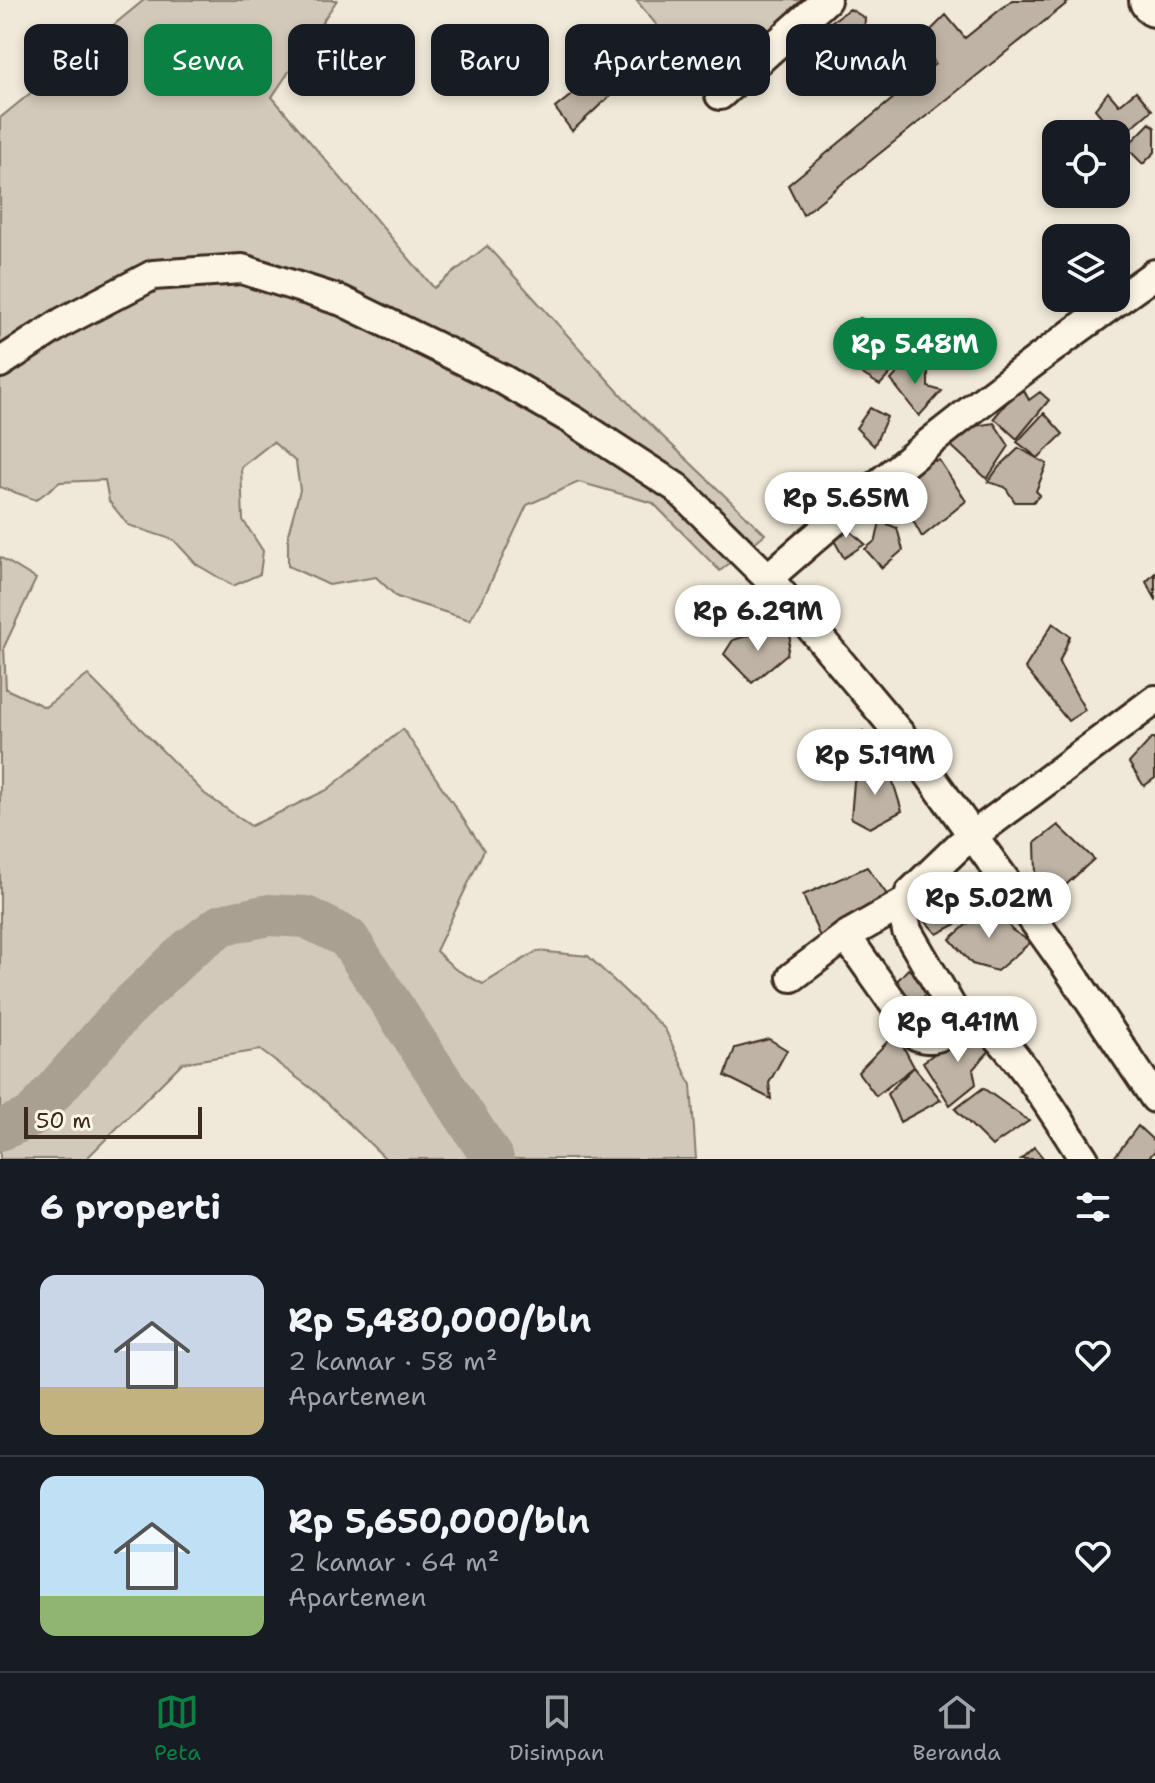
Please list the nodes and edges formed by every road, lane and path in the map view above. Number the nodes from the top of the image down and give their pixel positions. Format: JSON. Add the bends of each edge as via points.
{"nodes":[{"id":1,"x":826,"y":0,"type":"edge"},
{"id":2,"x":770,"y":50,"type":"edge"},
{"id":3,"x":1155,"y":274,"type":"edge"},
{"id":4,"x":0,"y":363,"type":"edge"},
{"id":5,"x":768,"y":578,"type":"junction"},
{"id":6,"x":1155,"y":700,"type":"edge"},
{"id":7,"x":972,"y":837,"type":"junction"},
{"id":8,"x":906,"y":902,"type":"junction"},
{"id":9,"x":846,"y":936,"type":"junction"},
{"id":10,"x":792,"y":977,"type":"dead end"},
{"id":11,"x":960,"y":1022,"type":"junction"},
{"id":12,"x":1155,"y":1098,"type":"edge"},
{"id":13,"x":1084,"y":1159,"type":"edge"}],
"edges":[{"from":1,"to":2,"type":"street"},
{"from":3,"to":5,"type":"street","via":[[1066,336]]},
{"from":4,"to":5,"type":"street","via":[[63,322],[153,275],[242,269],[342,301],[502,379],[574,421],[677,488]]},
{"from":5,"to":7,"type":"street","via":[[900,734]]},
{"from":6,"to":7,"type":"street"},
{"from":7,"to":8,"type":"street","via":[[919,882]]},
{"from":7,"to":12,"type":"street"},
{"from":8,"to":9,"type":"street"},
{"from":8,"to":11,"type":"street","via":[[907,931]]},
{"from":9,"to":10,"type":"street"},
{"from":9,"to":11,"type":"street","via":[[916,1035],[938,1038]]},
{"from":11,"to":13,"type":"street","via":[[974,1017],[986,1023]]}]}
